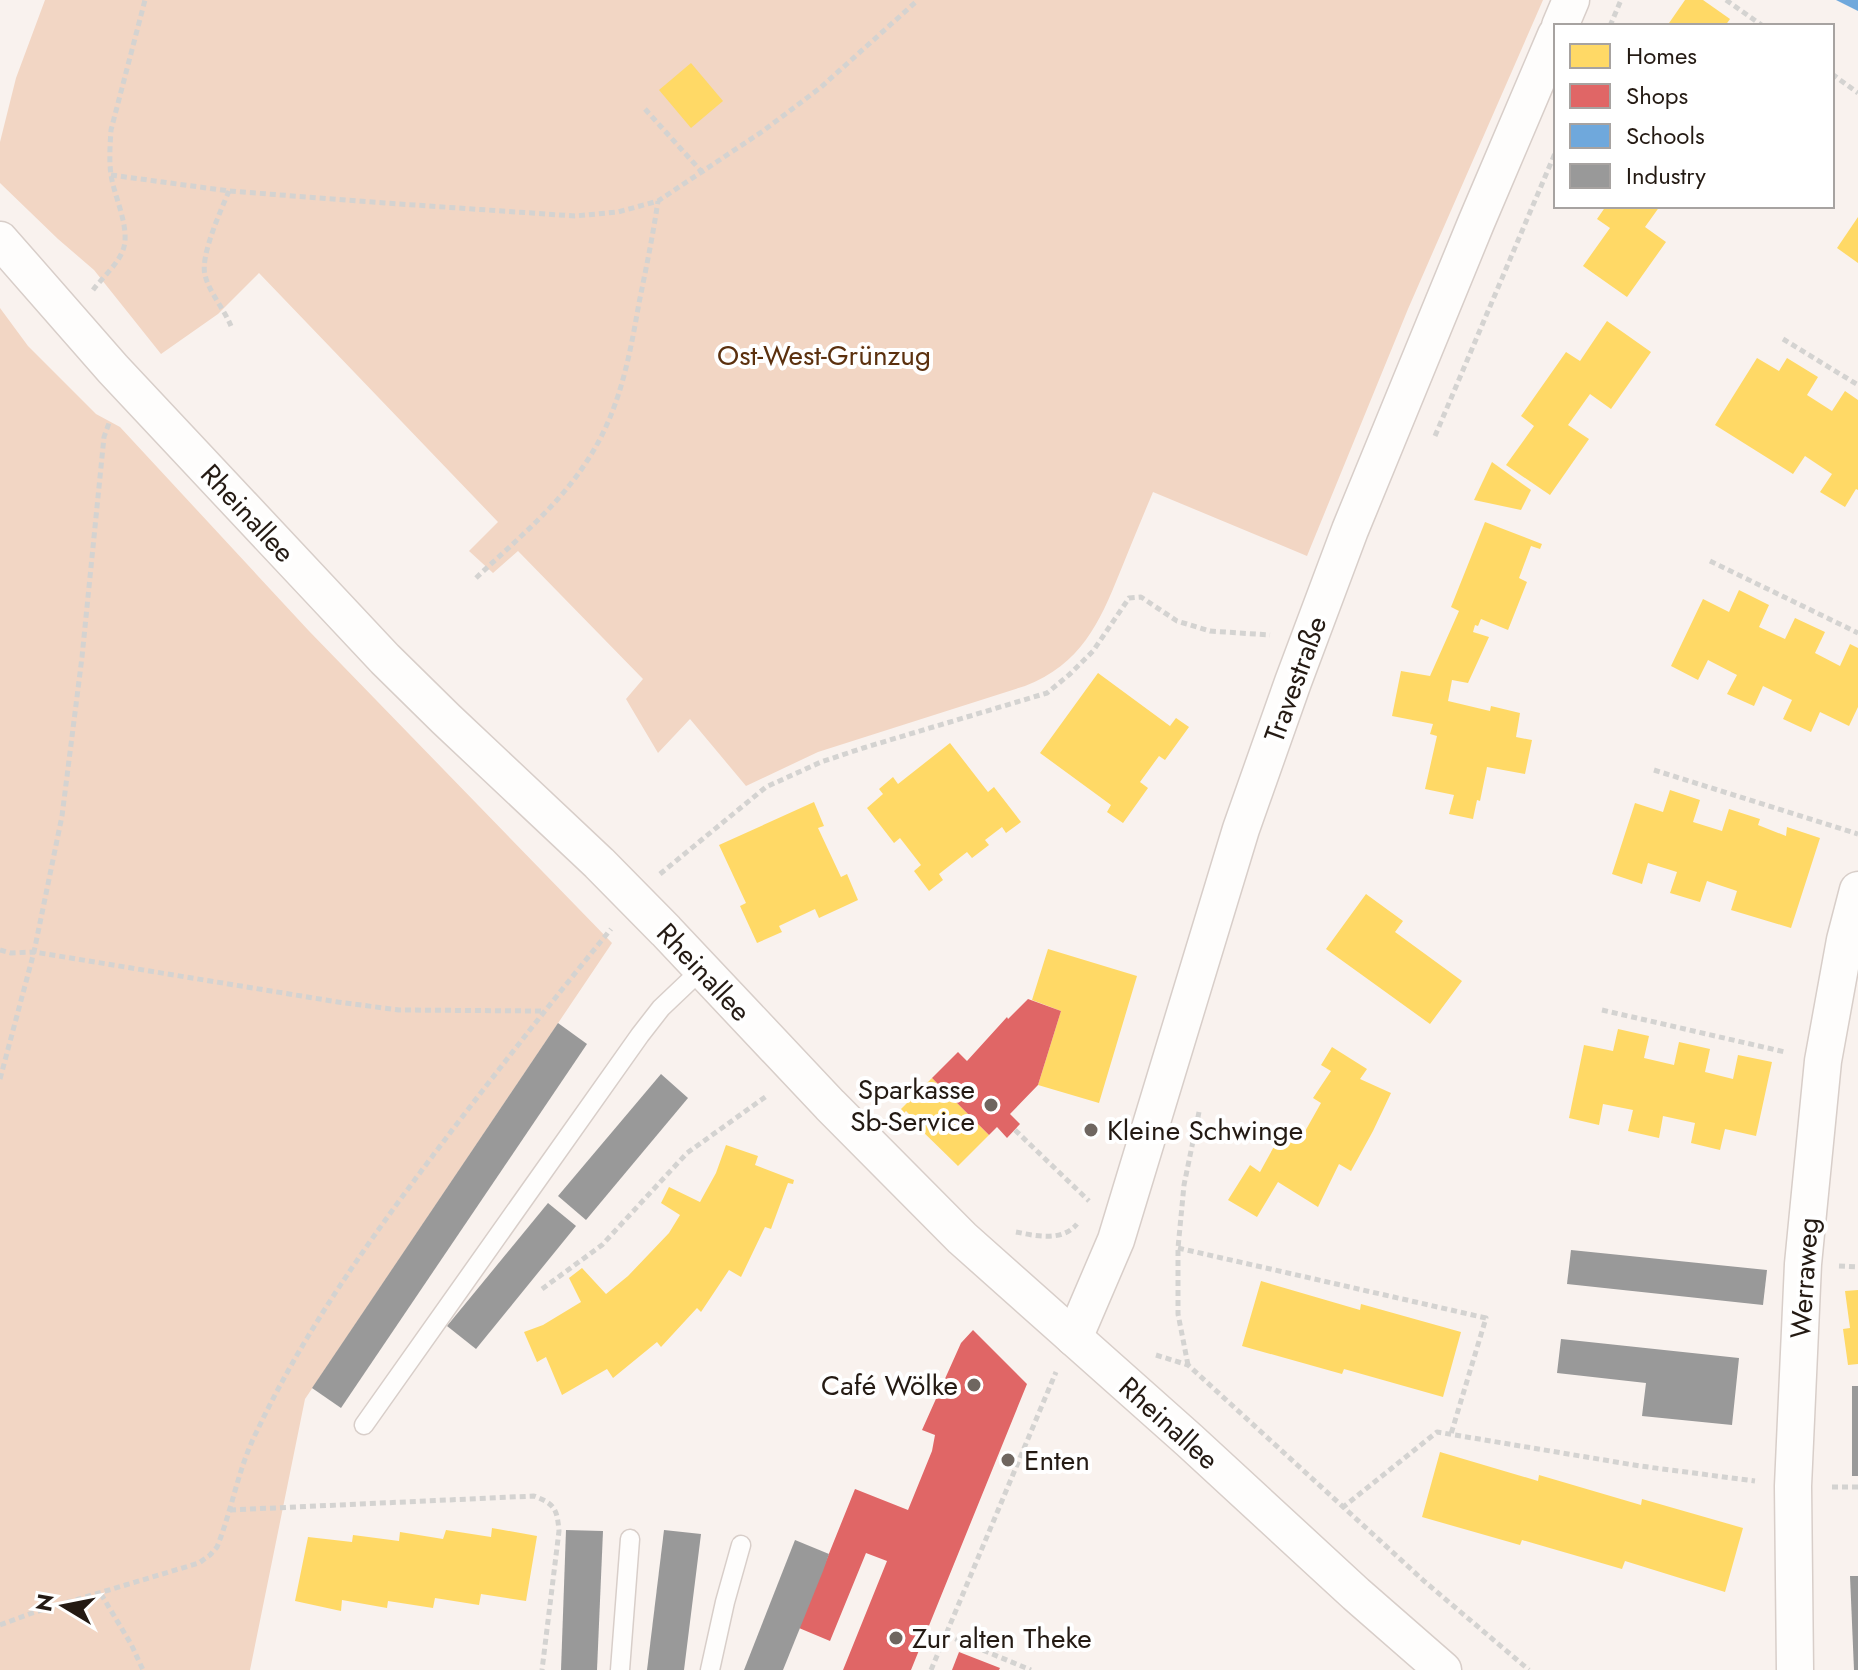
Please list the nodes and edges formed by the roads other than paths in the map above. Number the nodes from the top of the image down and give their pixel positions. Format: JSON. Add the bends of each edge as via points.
{"nodes":[{"id":1,"x":1571,"y":0,"type":"edge"},
{"id":2,"x":1561,"y":24,"type":"edge"},
{"id":3,"x":1554,"y":40,"type":"edge"},
{"id":4,"x":0,"y":240,"type":"edge"},
{"id":5,"x":1858,"y":890,"type":"edge"},
{"id":6,"x":701,"y":970,"type":"junction"},
{"id":7,"x":1066,"y":1352,"type":"junction"},
{"id":8,"x":364,"y":1425,"type":"dead end"},
{"id":9,"x":630,"y":1539,"type":"dead end"},
{"id":10,"x":741,"y":1545,"type":"dead end"},
{"id":11,"x":620,"y":1670,"type":"edge"},
{"id":12,"x":710,"y":1670,"type":"edge"},
{"id":13,"x":1443,"y":1670,"type":"edge"},
{"id":14,"x":1795,"y":1670,"type":"edge"}],
"edges":[{"from":1,"to":2,"type":"street"},
{"from":3,"to":7,"type":"street","name":"Travestraße","via":[[1350,530],[1298,669],[1241,829],[1116,1240]]},
{"from":4,"to":6,"type":"street","name":"Rheinallee","via":[[130,388],[385,659]]},
{"from":5,"to":14,"type":"street","name":"Werraweg","via":[[1823,1061],[1803,1264],[1793,1486]]},
{"from":6,"to":7,"type":"street","name":"Rheinallee"},
{"from":6,"to":8,"type":"lane","via":[[640,1035]]},
{"from":7,"to":13,"type":"street","name":"Rheinallee","via":[[1189,1440]]},
{"from":9,"to":11,"type":"lane"},
{"from":10,"to":12,"type":"lane"}]}
